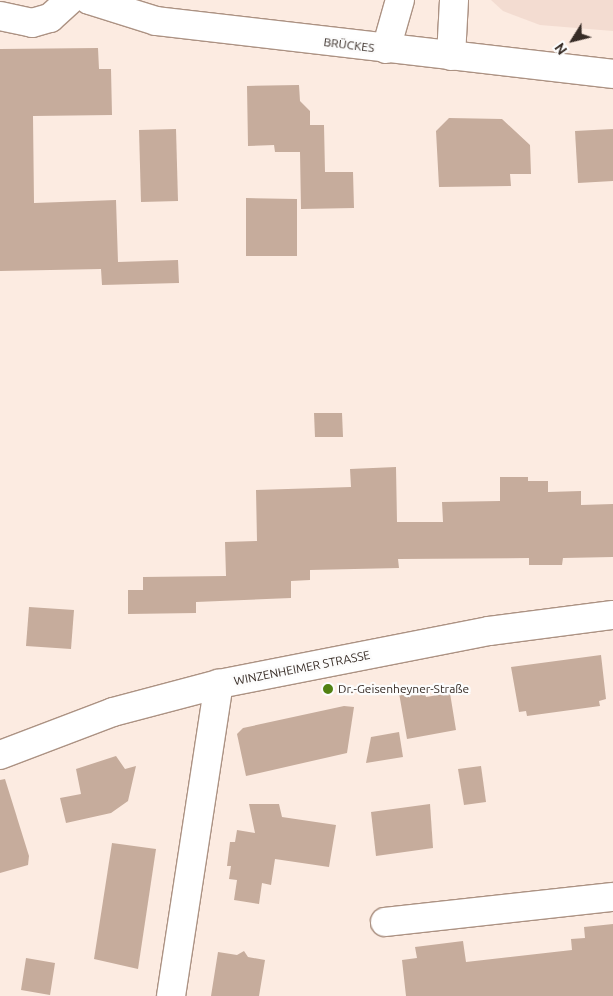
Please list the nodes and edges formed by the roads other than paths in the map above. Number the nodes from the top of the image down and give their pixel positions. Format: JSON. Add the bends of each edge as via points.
{"nodes":[{"id":1,"x":70,"y":0,"type":"edge"},
{"id":2,"x":89,"y":0,"type":"edge"},
{"id":3,"x":400,"y":0,"type":"edge"},
{"id":4,"x":454,"y":0,"type":"edge"},
{"id":5,"x":0,"y":16,"type":"edge"},
{"id":6,"x":386,"y":49,"type":"junction"},
{"id":7,"x":451,"y":56,"type":"junction"},
{"id":8,"x":613,"y":74,"type":"edge"},
{"id":9,"x":613,"y":614,"type":"edge"},
{"id":10,"x":219,"y":684,"type":"junction"},
{"id":11,"x":0,"y":755,"type":"edge"},
{"id":12,"x":613,"y":896,"type":"edge"},
{"id":13,"x":385,"y":922,"type":"dead end"},
{"id":14,"x":171,"y":996,"type":"edge"}],
"edges":[{"from":1,"to":5,"type":"street","via":[[50,18],[32,22]]},
{"from":2,"to":6,"type":"street","name":"BRÜCKES","via":[[156,21]]},
{"from":3,"to":6,"type":"street"},
{"from":4,"to":7,"type":"street"},
{"from":6,"to":7,"type":"street","name":"BRÜCKES"},
{"from":7,"to":8,"type":"street","name":"BRÜCKES"},
{"from":9,"to":10,"type":"street","name":"WINZENHEIMER STRASSE","via":[[489,631]]},
{"from":10,"to":11,"type":"street","name":"WINZENHEIMER STRASSE","via":[[113,712]]},
{"from":10,"to":14,"type":"street"},
{"from":12,"to":13,"type":"street"}]}
